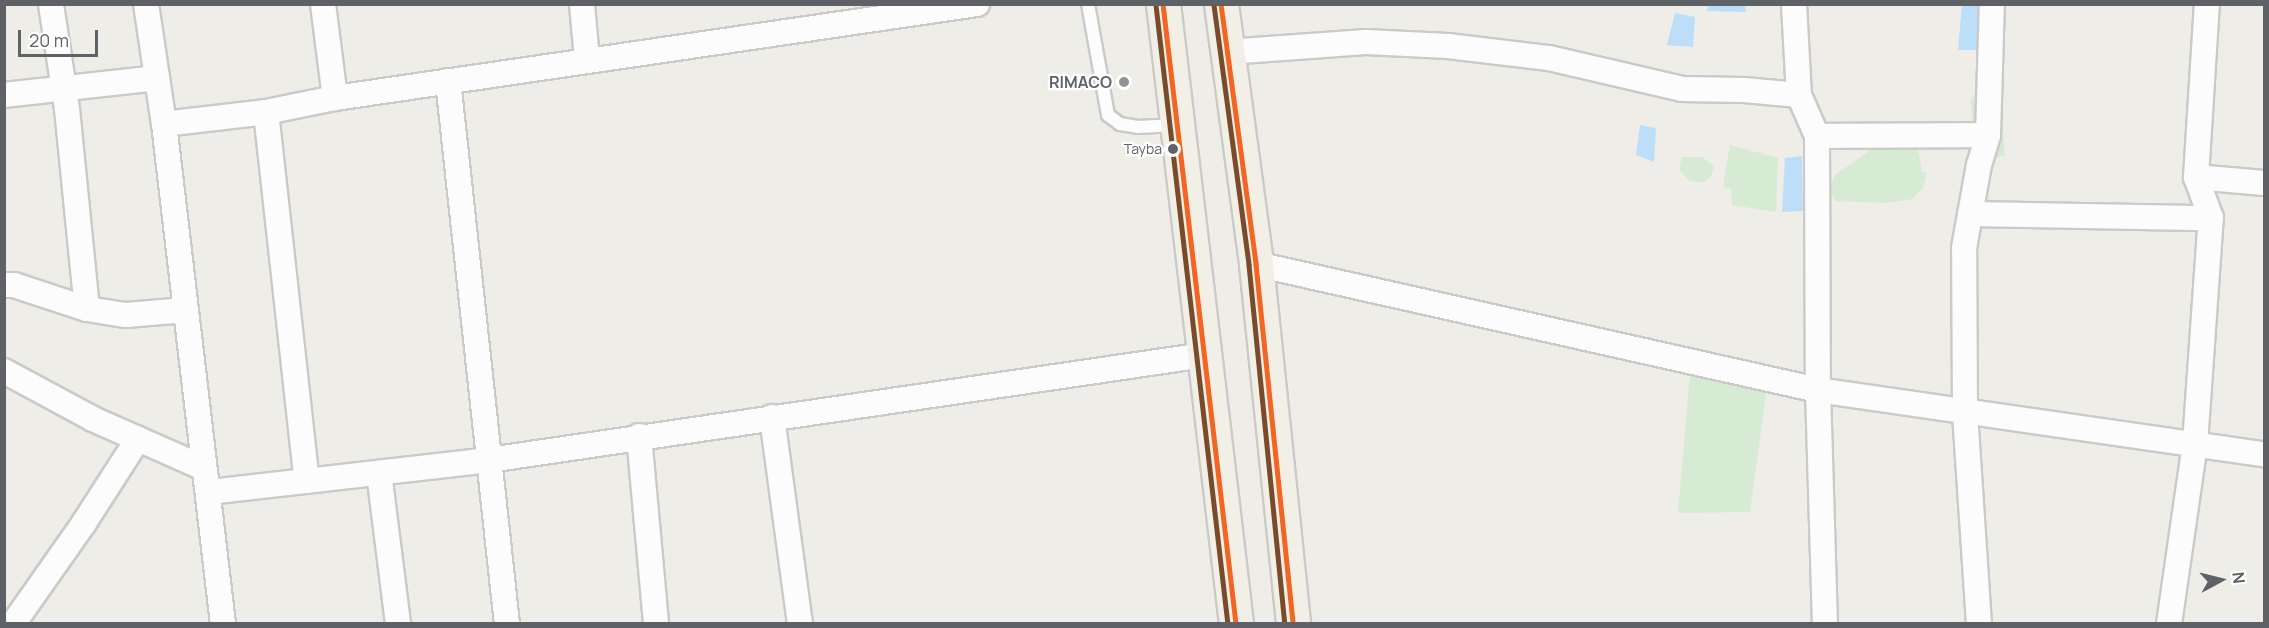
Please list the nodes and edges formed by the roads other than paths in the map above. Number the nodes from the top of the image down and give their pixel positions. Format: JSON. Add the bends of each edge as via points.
{"nodes":[{"id":1,"x":51,"y":4,"type":"edge"},
{"id":2,"x":146,"y":4,"type":"edge"},
{"id":3,"x":323,"y":4,"type":"edge"},
{"id":4,"x":582,"y":4,"type":"edge"},
{"id":5,"x":977,"y":4,"type":"edge"},
{"id":6,"x":1088,"y":4,"type":"edge"},
{"id":7,"x":1163,"y":4,"type":"edge"},
{"id":8,"x":1221,"y":4,"type":"edge"},
{"id":9,"x":1794,"y":4,"type":"edge"},
{"id":10,"x":1992,"y":4,"type":"edge"},
{"id":11,"x":2206,"y":4,"type":"edge"},
{"id":12,"x":1227,"y":52,"type":"junction"},
{"id":13,"x":587,"y":60,"type":"junction"},
{"id":14,"x":157,"y":78,"type":"junction"},
{"id":15,"x":448,"y":81,"type":"junction"},
{"id":16,"x":64,"y":89,"type":"junction"},
{"id":17,"x":4,"y":95,"type":"edge"},
{"id":18,"x":1799,"y":95,"type":"junction"},
{"id":19,"x":335,"y":98,"type":"junction"},
{"id":20,"x":266,"y":112,"type":"junction"},
{"id":21,"x":164,"y":124,"type":"junction"},
{"id":22,"x":1178,"y":124,"type":"junction"},
{"id":23,"x":1988,"y":135,"type":"junction"},
{"id":24,"x":1817,"y":136,"type":"junction"},
{"id":25,"x":2196,"y":177,"type":"junction"},
{"id":26,"x":2265,"y":183,"type":"edge"},
{"id":27,"x":1970,"y":214,"type":"junction"},
{"id":28,"x":2211,"y":218,"type":"junction"},
{"id":29,"x":1256,"y":264,"type":"junction"},
{"id":30,"x":4,"y":285,"type":"edge"},
{"id":31,"x":87,"y":309,"type":"junction"},
{"id":32,"x":186,"y":310,"type":"junction"},
{"id":33,"x":1204,"y":355,"type":"junction"},
{"id":34,"x":4,"y":371,"type":"edge"},
{"id":35,"x":1818,"y":390,"type":"junction"},
{"id":36,"x":1965,"y":412,"type":"junction"},
{"id":37,"x":772,"y":417,"type":"junction"},
{"id":38,"x":639,"y":436,"type":"junction"},
{"id":39,"x":138,"y":439,"type":"junction"},
{"id":40,"x":2195,"y":444,"type":"junction"},
{"id":41,"x":2265,"y":454,"type":"edge"},
{"id":42,"x":489,"y":460,"type":"junction"},
{"id":43,"x":204,"y":468,"type":"junction"},
{"id":44,"x":379,"y":473,"type":"junction"},
{"id":45,"x":307,"y":481,"type":"junction"},
{"id":46,"x":209,"y":492,"type":"junction"},
{"id":47,"x":13,"y":624,"type":"edge"},
{"id":48,"x":223,"y":624,"type":"edge"},
{"id":49,"x":398,"y":624,"type":"edge"},
{"id":50,"x":507,"y":624,"type":"edge"},
{"id":51,"x":656,"y":624,"type":"edge"},
{"id":52,"x":800,"y":624,"type":"edge"},
{"id":53,"x":1236,"y":624,"type":"edge"},
{"id":54,"x":1293,"y":624,"type":"edge"},
{"id":55,"x":1825,"y":624,"type":"edge"},
{"id":56,"x":1979,"y":624,"type":"edge"},
{"id":57,"x":2169,"y":624,"type":"edge"}],
"edges":[{"from":1,"to":16,"type":"street"},
{"from":2,"to":14,"type":"street"},
{"from":3,"to":19,"type":"street"},
{"from":4,"to":13,"type":"street"},
{"from":5,"to":13,"type":"street"},
{"from":6,"to":22,"type":"lane","via":[[1108,115],[1120,124],[1138,127]]},
{"from":7,"to":22,"type":"highway"},
{"from":8,"to":12,"type":"highway"},
{"from":9,"to":18,"type":"street"},
{"from":10,"to":23,"type":"street"},
{"from":11,"to":25,"type":"street"},
{"from":12,"to":18,"type":"street","via":[[1366,42],[1448,46],[1549,57],[1682,89]]},
{"from":12,"to":29,"type":"highway"},
{"from":13,"to":15,"type":"street"},
{"from":14,"to":16,"type":"street"},
{"from":14,"to":21,"type":"street"},
{"from":15,"to":19,"type":"street"},
{"from":15,"to":42,"type":"street"},
{"from":16,"to":17,"type":"street"},
{"from":16,"to":31,"type":"street"},
{"from":18,"to":24,"type":"street"},
{"from":19,"to":20,"type":"street"},
{"from":20,"to":21,"type":"street"},
{"from":20,"to":45,"type":"street"},
{"from":21,"to":32,"type":"street"},
{"from":22,"to":33,"type":"highway"},
{"from":23,"to":24,"type":"street"},
{"from":23,"to":27,"type":"street"},
{"from":24,"to":35,"type":"street"},
{"from":25,"to":26,"type":"street"},
{"from":25,"to":28,"type":"street"},
{"from":27,"to":28,"type":"street"},
{"from":27,"to":36,"type":"street","via":[[1964,248]]},
{"from":28,"to":40,"type":"street"},
{"from":29,"to":35,"type":"street"},
{"from":29,"to":54,"type":"highway"},
{"from":30,"to":31,"type":"street"},
{"from":31,"to":32,"type":"street","via":[[126,315]]},
{"from":32,"to":43,"type":"street"},
{"from":33,"to":37,"type":"street"},
{"from":33,"to":53,"type":"highway"},
{"from":34,"to":39,"type":"street"},
{"from":35,"to":36,"type":"street"},
{"from":35,"to":55,"type":"street"},
{"from":36,"to":40,"type":"street"},
{"from":36,"to":56,"type":"street"},
{"from":37,"to":38,"type":"street"},
{"from":37,"to":52,"type":"street"},
{"from":38,"to":42,"type":"street"},
{"from":38,"to":51,"type":"street"},
{"from":39,"to":43,"type":"street"},
{"from":39,"to":47,"type":"street"},
{"from":40,"to":41,"type":"street"},
{"from":40,"to":57,"type":"street"},
{"from":42,"to":44,"type":"street"},
{"from":42,"to":50,"type":"street"},
{"from":43,"to":46,"type":"street"},
{"from":44,"to":45,"type":"street"},
{"from":44,"to":49,"type":"street"},
{"from":45,"to":46,"type":"street"},
{"from":46,"to":48,"type":"street"}]}
